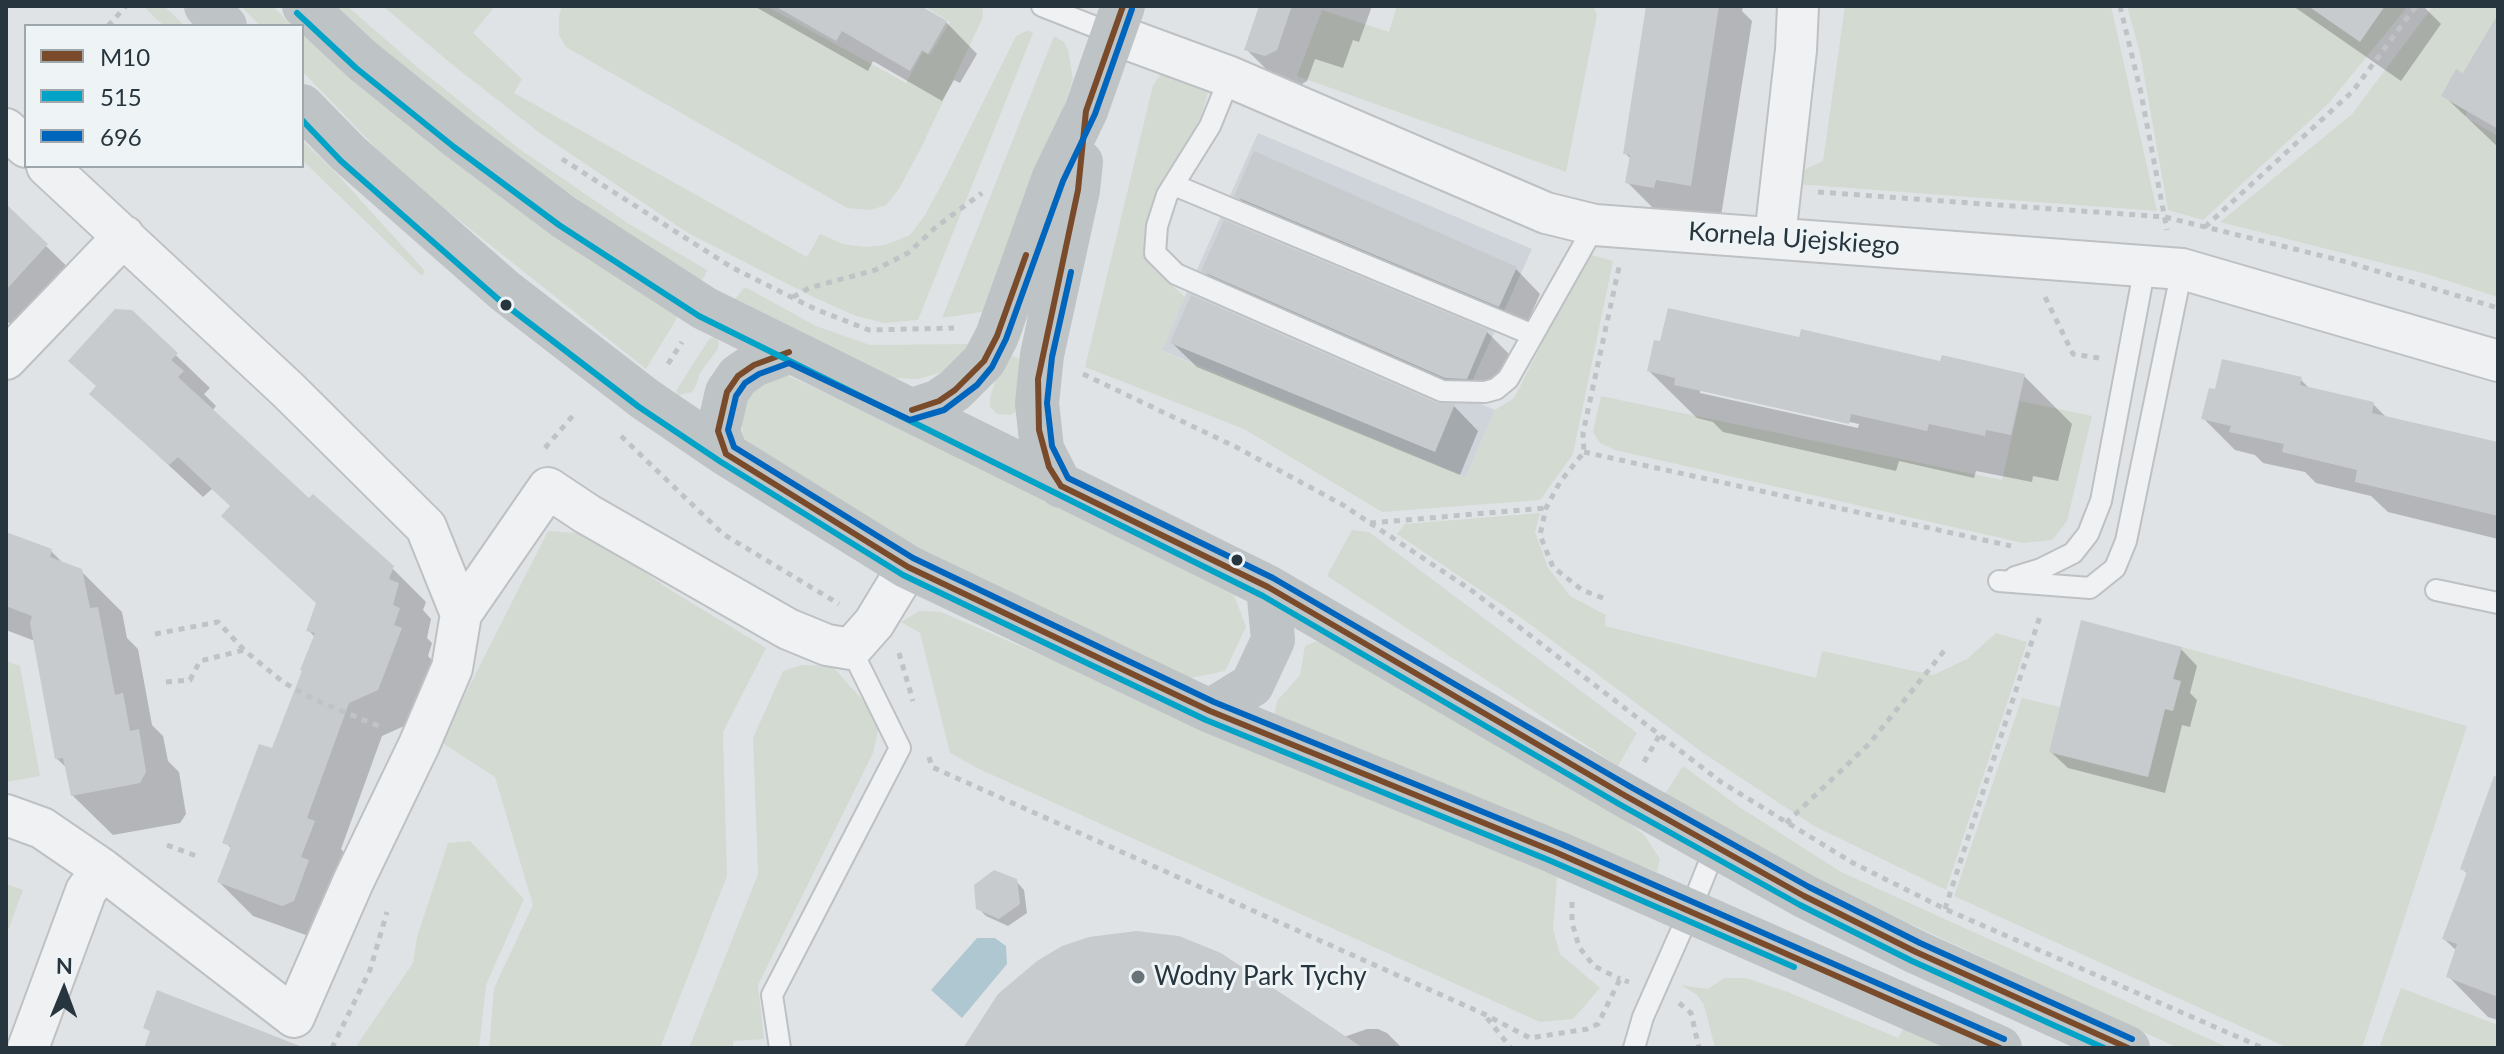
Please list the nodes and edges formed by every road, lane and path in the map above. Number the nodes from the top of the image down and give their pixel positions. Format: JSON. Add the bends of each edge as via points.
{"nodes":[{"id":1,"x":126,"y":6,"type":"edge"},
{"id":2,"x":206,"y":6,"type":"edge"},
{"id":3,"x":304,"y":6,"type":"edge"},
{"id":4,"x":1042,"y":6,"type":"edge"},
{"id":5,"x":1798,"y":6,"type":"edge"},
{"id":6,"x":2120,"y":6,"type":"edge"},
{"id":7,"x":2416,"y":6,"type":"edge"},
{"id":8,"x":1118,"y":20,"type":"edge"},
{"id":9,"x":110,"y":24,"type":"edge"},
{"id":10,"x":223,"y":24,"type":"edge"},
{"id":11,"x":1230,"y":77,"type":"junction"},
{"id":12,"x":304,"y":108,"type":"edge"},
{"id":13,"x":1086,"y":111,"type":"junction"},
{"id":14,"x":6,"y":129,"type":"edge"},
{"id":15,"x":24,"y":145,"type":"edge"},
{"id":16,"x":550,"y":151,"type":"dead end"},
{"id":17,"x":49,"y":168,"type":"edge"},
{"id":18,"x":1174,"y":185,"type":"junction"},
{"id":19,"x":982,"y":193,"type":"dead end"},
{"id":20,"x":1595,"y":225,"type":"junction"},
{"id":21,"x":124,"y":236,"type":"junction"},
{"id":22,"x":1775,"y":237,"type":"junction"},
{"id":23,"x":2172,"y":254,"type":"junction"},
{"id":24,"x":1622,"y":255,"type":"dead end"},
{"id":25,"x":731,"y":267,"type":"junction"},
{"id":26,"x":2045,"y":297,"type":"dead end"},
{"id":27,"x":792,"y":298,"type":"junction"},
{"id":28,"x":704,"y":308,"type":"junction"},
{"id":29,"x":959,"y":328,"type":"dead end"},
{"id":30,"x":1533,"y":335,"type":"junction"},
{"id":31,"x":789,"y":352,"type":"junction"},
{"id":32,"x":6,"y":359,"type":"edge"},
{"id":33,"x":2112,"y":360,"type":"dead end"},
{"id":34,"x":2498,"y":361,"type":"edge"},
{"id":35,"x":1074,"y":370,"type":"dead end"},
{"id":36,"x":645,"y":399,"type":"junction"},
{"id":37,"x":912,"y":410,"type":"junction"},
{"id":38,"x":1584,"y":452,"type":"junction"},
{"id":39,"x":726,"y":454,"type":"junction"},
{"id":40,"x":1061,"y":486,"type":"junction"},
{"id":41,"x":1546,"y":508,"type":"junction"},
{"id":42,"x":1369,"y":523,"type":"junction"},
{"id":43,"x":2016,"y":547,"type":"dead end"},
{"id":44,"x":908,"y":567,"type":"junction"},
{"id":45,"x":2050,"y":585,"type":"junction"},
{"id":46,"x":1268,"y":587,"type":"junction"},
{"id":47,"x":2436,"y":590,"type":"dead end"},
{"id":48,"x":1603,"y":598,"type":"dead end"},
{"id":49,"x":2498,"y":603,"type":"edge"},
{"id":50,"x":461,"y":614,"type":"junction"},
{"id":51,"x":155,"y":634,"type":"dead end"},
{"id":52,"x":862,"y":636,"type":"junction"},
{"id":53,"x":244,"y":650,"type":"junction"},
{"id":54,"x":1944,"y":651,"type":"dead end"},
{"id":55,"x":166,"y":682,"type":"dead end"},
{"id":56,"x":915,"y":708,"type":"dead end"},
{"id":57,"x":1210,"y":711,"type":"junction"},
{"id":58,"x":419,"y":745,"type":"junction"},
{"id":59,"x":928,"y":752,"type":"dead end"},
{"id":60,"x":6,"y":815,"type":"edge"},
{"id":61,"x":1786,"y":823,"type":"junction"},
{"id":62,"x":167,"y":845,"type":"dead end"},
{"id":63,"x":1716,"y":846,"type":"junction"},
{"id":64,"x":199,"y":857,"type":"dead end"},
{"id":65,"x":102,"y":869,"type":"junction"},
{"id":66,"x":1945,"y":909,"type":"junction"},
{"id":67,"x":1690,"y":911,"type":"junction"},
{"id":68,"x":1634,"y":984,"type":"dead end"},
{"id":69,"x":1673,"y":1000,"type":"dead end"},
{"id":70,"x":1484,"y":1014,"type":"junction"},
{"id":71,"x":28,"y":1048,"type":"edge"},
{"id":72,"x":780,"y":1048,"type":"edge"},
{"id":73,"x":1511,"y":1048,"type":"edge"},
{"id":74,"x":1634,"y":1048,"type":"edge"},
{"id":75,"x":1699,"y":1048,"type":"edge"},
{"id":76,"x":2000,"y":1048,"type":"edge"},
{"id":77,"x":2128,"y":1048,"type":"edge"},
{"id":78,"x":2263,"y":1048,"type":"edge"}],
"edges":[{"from":1,"to":9,"type":"path"},
{"from":2,"to":10,"type":"street"},
{"from":3,"to":28,"type":"street","via":[[460,139],[564,217]]},
{"from":4,"to":8,"type":"lane"},
{"from":5,"to":22,"type":"street"},
{"from":6,"to":23,"type":"path"},
{"from":7,"to":23,"type":"path","via":[[2353,91]]},
{"from":8,"to":11,"type":"street","name":"Kornela Ujejskiego"},
{"from":8,"to":13,"type":"street"},
{"from":11,"to":18,"type":"lane","via":[[1210,126]]},
{"from":11,"to":20,"type":"street","name":"Kornela Ujejskiego","via":[[1546,213]]},
{"from":12,"to":36,"type":"street","via":[[505,291]]},
{"from":13,"to":37,"type":"street","via":[[1054,177],[984,361],[939,401]]},
{"from":13,"to":40,"type":"street","via":[[1078,190],[1038,379],[1042,449]]},
{"from":14,"to":15,"type":"street"},
{"from":16,"to":25,"type":"path"},
{"from":17,"to":21,"type":"street"},
{"from":18,"to":30,"type":"lane"},
{"from":18,"to":30,"type":"lane","via":[[1157,226],[1155,253],[1176,274],[1442,391],[1496,389],[1508,379]]},
{"from":19,"to":27,"type":"path","via":[[908,253]]},
{"from":20,"to":22,"type":"street","name":"Kornela Ujejskiego"},
{"from":20,"to":30,"type":"lane"},
{"from":21,"to":32,"type":"street"},
{"from":21,"to":50,"type":"street","via":[[426,527]]},
{"from":22,"to":23,"type":"street","name":"Kornela Ujejskiego"},
{"from":23,"to":34,"type":"street","name":"Kornela Ujejskiego"},
{"from":23,"to":45,"type":"lane","via":[[2120,555],[2115,568],[2090,588]]},
{"from":23,"to":45,"type":"lane","via":[[2088,534],[2073,553],[1999,581]]},
{"from":24,"to":38,"type":"path","via":[[1583,433]]},
{"from":25,"to":27,"type":"path"},
{"from":25,"to":28,"type":"path"},
{"from":26,"to":33,"type":"path","via":[[2073,354]]},
{"from":27,"to":29,"type":"path","via":[[869,330]]},
{"from":28,"to":31,"type":"street"},
{"from":28,"to":36,"type":"path"},
{"from":31,"to":37,"type":"street"},
{"from":31,"to":39,"type":"street","via":[[754,365],[727,392],[718,431]]},
{"from":35,"to":42,"type":"path","via":[[1236,447]]},
{"from":36,"to":39,"type":"street"},
{"from":36,"to":52,"type":"path","via":[[620,437],[723,534]]},
{"from":37,"to":40,"type":"street"},
{"from":38,"to":41,"type":"path"},
{"from":38,"to":43,"type":"path"},
{"from":39,"to":44,"type":"street"},
{"from":40,"to":46,"type":"street"},
{"from":41,"to":42,"type":"path"},
{"from":41,"to":48,"type":"path","via":[[1540,535],[1553,567],[1582,590]]},
{"from":42,"to":61,"type":"path","via":[[1471,590],[1721,782]]},
{"from":44,"to":52,"type":"street"},
{"from":44,"to":57,"type":"street"},
{"from":45,"to":66,"type":"path"},
{"from":46,"to":57,"type":"street","via":[[1273,640],[1263,662],[1252,685]]},
{"from":46,"to":63,"type":"street"},
{"from":47,"to":49,"type":"lane"},
{"from":50,"to":52,"type":"street","via":[[548,488],[788,629],[827,645]]},
{"from":50,"to":58,"type":"street","via":[[452,668]]},
{"from":51,"to":53,"type":"path","via":[[218,622]]},
{"from":52,"to":56,"type":"path","via":[[894,635]]},
{"from":52,"to":72,"type":"lane","via":[[900,748],[772,995]]},
{"from":53,"to":55,"type":"path","via":[[200,661],[190,680]]},
{"from":53,"to":58,"type":"path","via":[[311,698]]},
{"from":54,"to":61,"type":"path","via":[[1869,744]]},
{"from":57,"to":67,"type":"street"},
{"from":58,"to":65,"type":"street","via":[[294,1017]]},
{"from":59,"to":70,"type":"path","via":[[932,767]]},
{"from":60,"to":65,"type":"street","via":[[42,828]]},
{"from":61,"to":66,"type":"path"},
{"from":62,"to":64,"type":"path"},
{"from":63,"to":67,"type":"lane"},
{"from":63,"to":77,"type":"street","via":[[1916,952]]},
{"from":65,"to":71,"type":"street","via":[[86,891]]},
{"from":66,"to":78,"type":"path"},
{"from":67,"to":74,"type":"lane"},
{"from":67,"to":76,"type":"street"},
{"from":68,"to":70,"type":"path","via":[[1620,979],[1604,1016],[1587,1029],[1530,1038]]},
{"from":69,"to":75,"type":"path","via":[[1691,1013]]},
{"from":70,"to":73,"type":"path"}]}
